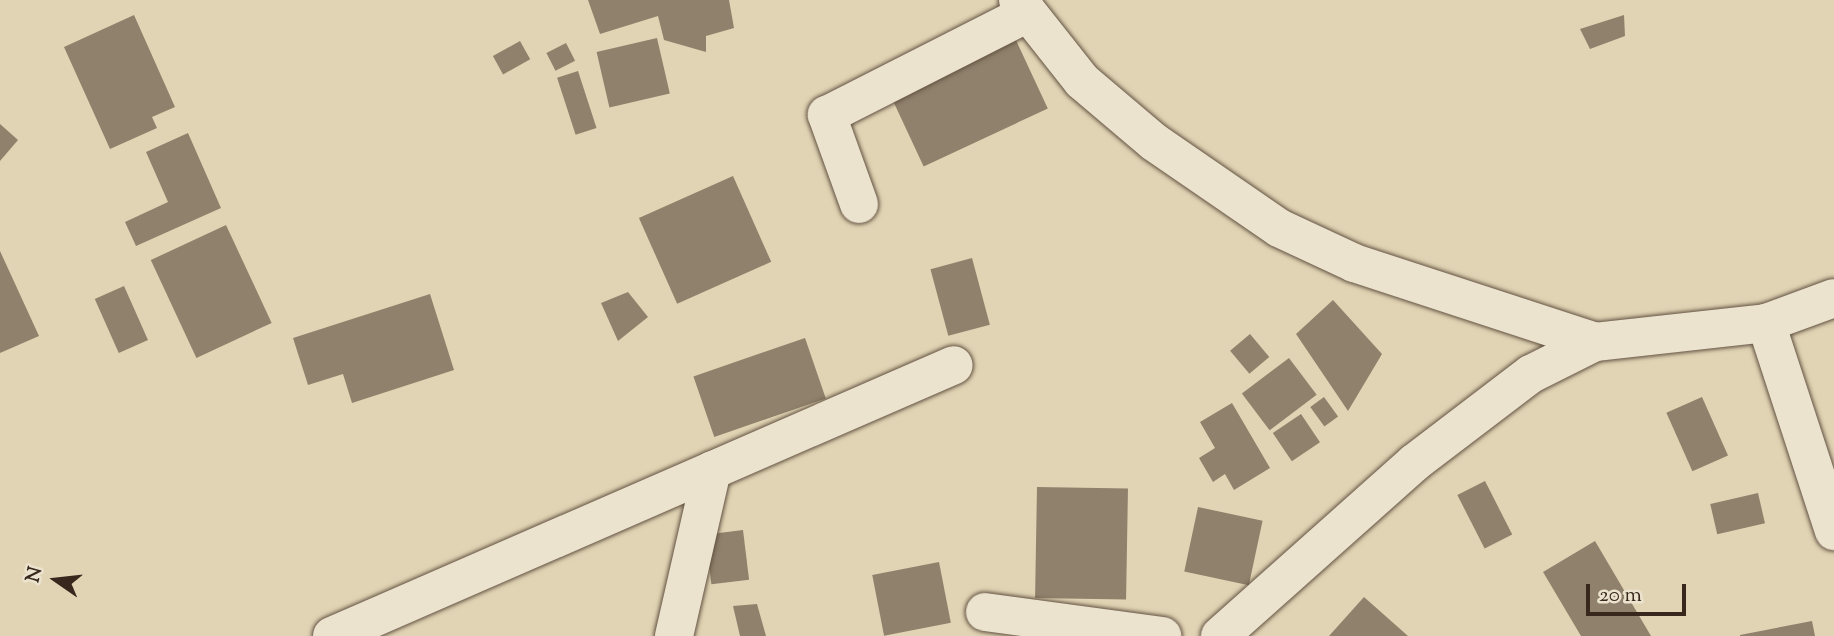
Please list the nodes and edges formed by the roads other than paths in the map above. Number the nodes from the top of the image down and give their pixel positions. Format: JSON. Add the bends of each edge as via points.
{"nodes":[{"id":1,"x":1023,"y":6,"type":"edge"},
{"id":2,"x":859,"y":204,"type":"dead end"},
{"id":3,"x":1834,"y":298,"type":"edge"},
{"id":4,"x":1766,"y":323,"type":"junction"},
{"id":5,"x":1595,"y":342,"type":"junction"},
{"id":6,"x":954,"y":365,"type":"dead end"},
{"id":7,"x":712,"y":470,"type":"junction"},
{"id":8,"x":1834,"y":531,"type":"edge"},
{"id":9,"x":985,"y":612,"type":"dead end"},
{"id":10,"x":332,"y":636,"type":"edge"},
{"id":11,"x":674,"y":636,"type":"edge"},
{"id":12,"x":1162,"y":636,"type":"edge"},
{"id":13,"x":1220,"y":636,"type":"edge"}],
"edges":[{"from":1,"to":2,"type":"street","via":[[827,115]]},
{"from":1,"to":5,"type":"street","via":[[1082,81],[1154,142],[1279,228],[1354,263]]},
{"from":3,"to":4,"type":"street"},
{"from":4,"to":5,"type":"street"},
{"from":4,"to":8,"type":"street"},
{"from":5,"to":13,"type":"street","via":[[1531,374],[1414,463]]},
{"from":6,"to":7,"type":"street"},
{"from":7,"to":10,"type":"street"},
{"from":7,"to":11,"type":"street"},
{"from":9,"to":12,"type":"street"}]}
